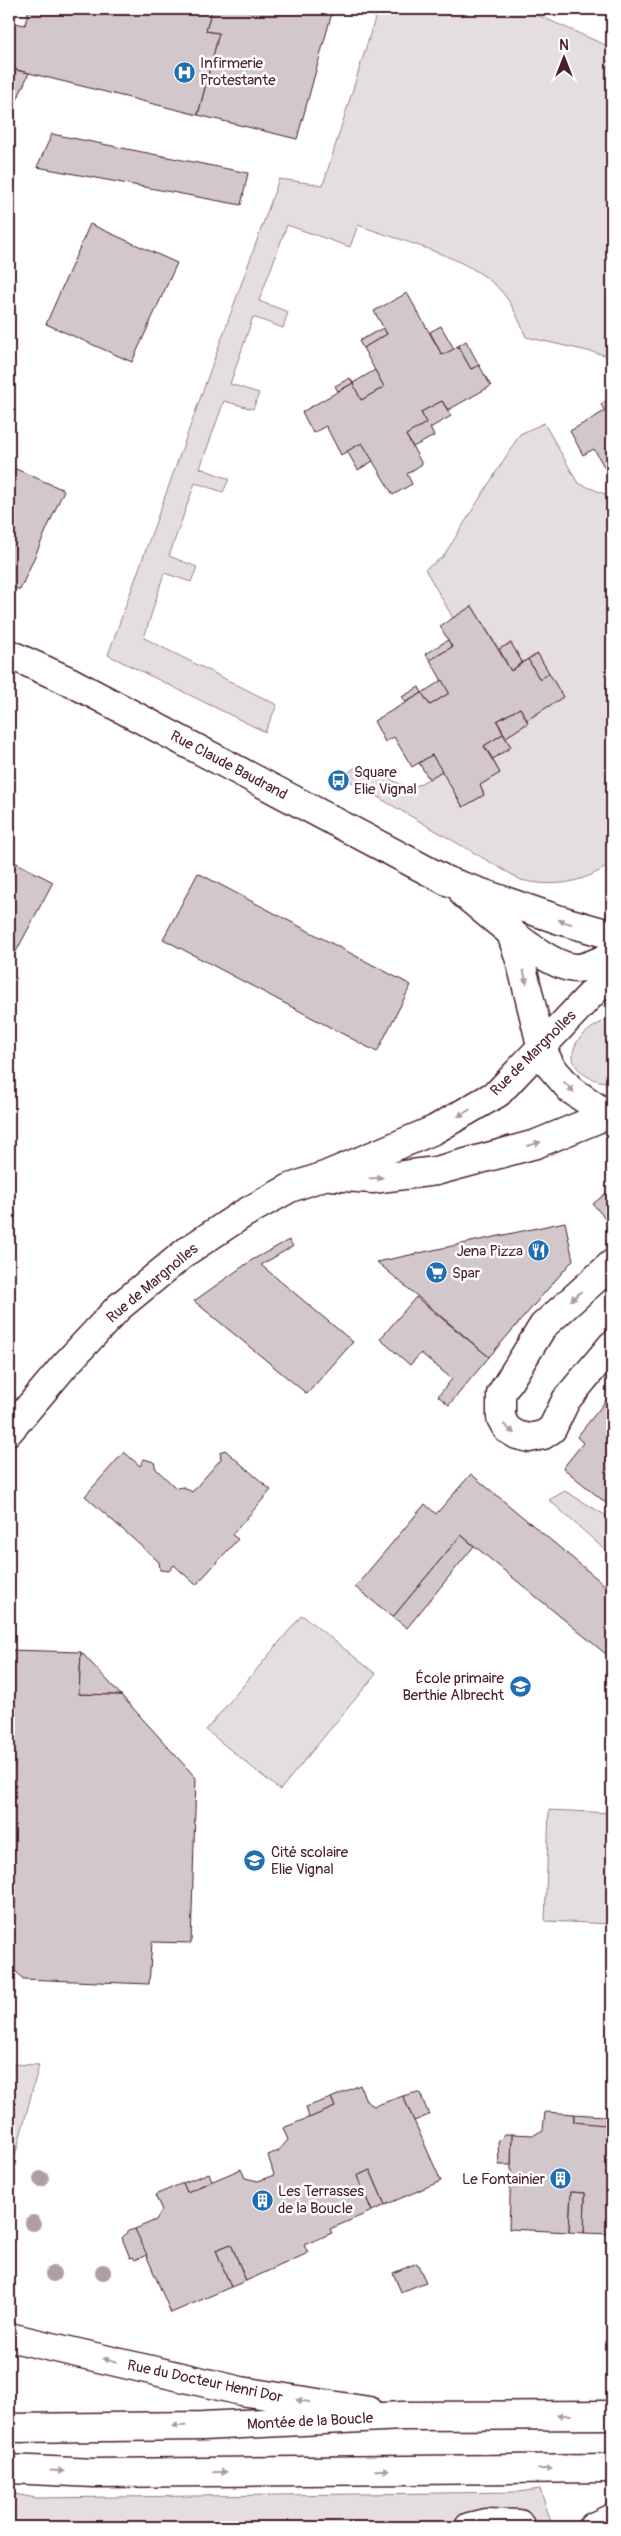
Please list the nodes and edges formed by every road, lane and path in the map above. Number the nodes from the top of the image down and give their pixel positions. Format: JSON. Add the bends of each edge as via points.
{"nodes":[{"id":1,"x":9,"y":654,"type":"edge"},
{"id":2,"x":447,"y":881,"type":"junction"},
{"id":3,"x":510,"y":930,"type":"junction"},
{"id":4,"x":612,"y":935,"type":"edge"},
{"id":5,"x":612,"y":955,"type":"edge"},
{"id":6,"x":607,"y":980,"type":"edge"},
{"id":7,"x":542,"y":1048,"type":"junction"},
{"id":8,"x":610,"y":1114,"type":"edge"},
{"id":9,"x":327,"y":1175,"type":"junction"},
{"id":10,"x":612,"y":1264,"type":"edge"},
{"id":11,"x":612,"y":1345,"type":"edge"},
{"id":12,"x":9,"y":1431,"type":"edge"},
{"id":13,"x":9,"y":2336,"type":"edge"},
{"id":14,"x":612,"y":2415,"type":"edge"},
{"id":15,"x":403,"y":2416,"type":"junction"},
{"id":16,"x":9,"y":2428,"type":"edge"},
{"id":17,"x":612,"y":2468,"type":"edge"},
{"id":18,"x":9,"y":2469,"type":"edge"},
{"id":19,"x":612,"y":2518,"type":"edge"},
{"id":20,"x":469,"y":2527,"type":"edge"},
{"id":21,"x":521,"y":2527,"type":"edge"},
{"id":22,"x":593,"y":2527,"type":"edge"}],
"edges":[{"from":1,"to":2,"type":"street","name":"Rue Claude Baudrand","via":[[71,682]]},
{"from":2,"to":3,"type":"street","name":"Rue Claude Baudrand"},
{"from":4,"to":2,"type":"street","name":"Rue Claude Baudrand","one_way":true},
{"from":3,"to":5,"type":"street","name":"Rue Claude Baudrand","via":[[536,951],[577,968]]},
{"from":3,"to":7,"type":"street","one_way":true},
{"from":6,"to":7,"type":"street","name":"Rue de Margnolles"},
{"from":7,"to":8,"type":"street","one_way":true,"via":[[551,1067],[571,1090]]},
{"from":7,"to":9,"type":"street","name":"Rue de Margnolles","one_way":true,"via":[[498,1093],[434,1130]]},
{"from":9,"to":8,"type":"street","name":"Rue de Margnolles","one_way":true,"via":[[372,1178],[436,1170],[536,1144]]},
{"from":9,"to":12,"type":"street","name":"Rue de Margnolles","via":[[290,1188],[187,1251],[119,1307]]},
{"from":10,"to":11,"type":"street","one_way":true,"via":[[543,1326],[501,1394],[501,1418],[507,1429],[529,1438],[552,1429],[566,1400]]},
{"from":15,"to":13,"type":"street","name":"Rue du Docteur Henri Dor","one_way":true,"via":[[241,2391]]},
{"from":14,"to":15,"type":"street","name":"Montée de la Boucle","one_way":true},
{"from":15,"to":16,"type":"street","name":"Montée de la Boucle","one_way":true,"via":[[203,2426]]},
{"from":18,"to":17,"type":"street","one_way":true,"via":[[105,2473]]},
{"from":19,"to":22,"type":"street"},
{"from":20,"to":21,"type":"street","via":[[485,2523],[519,2524]]}]}
